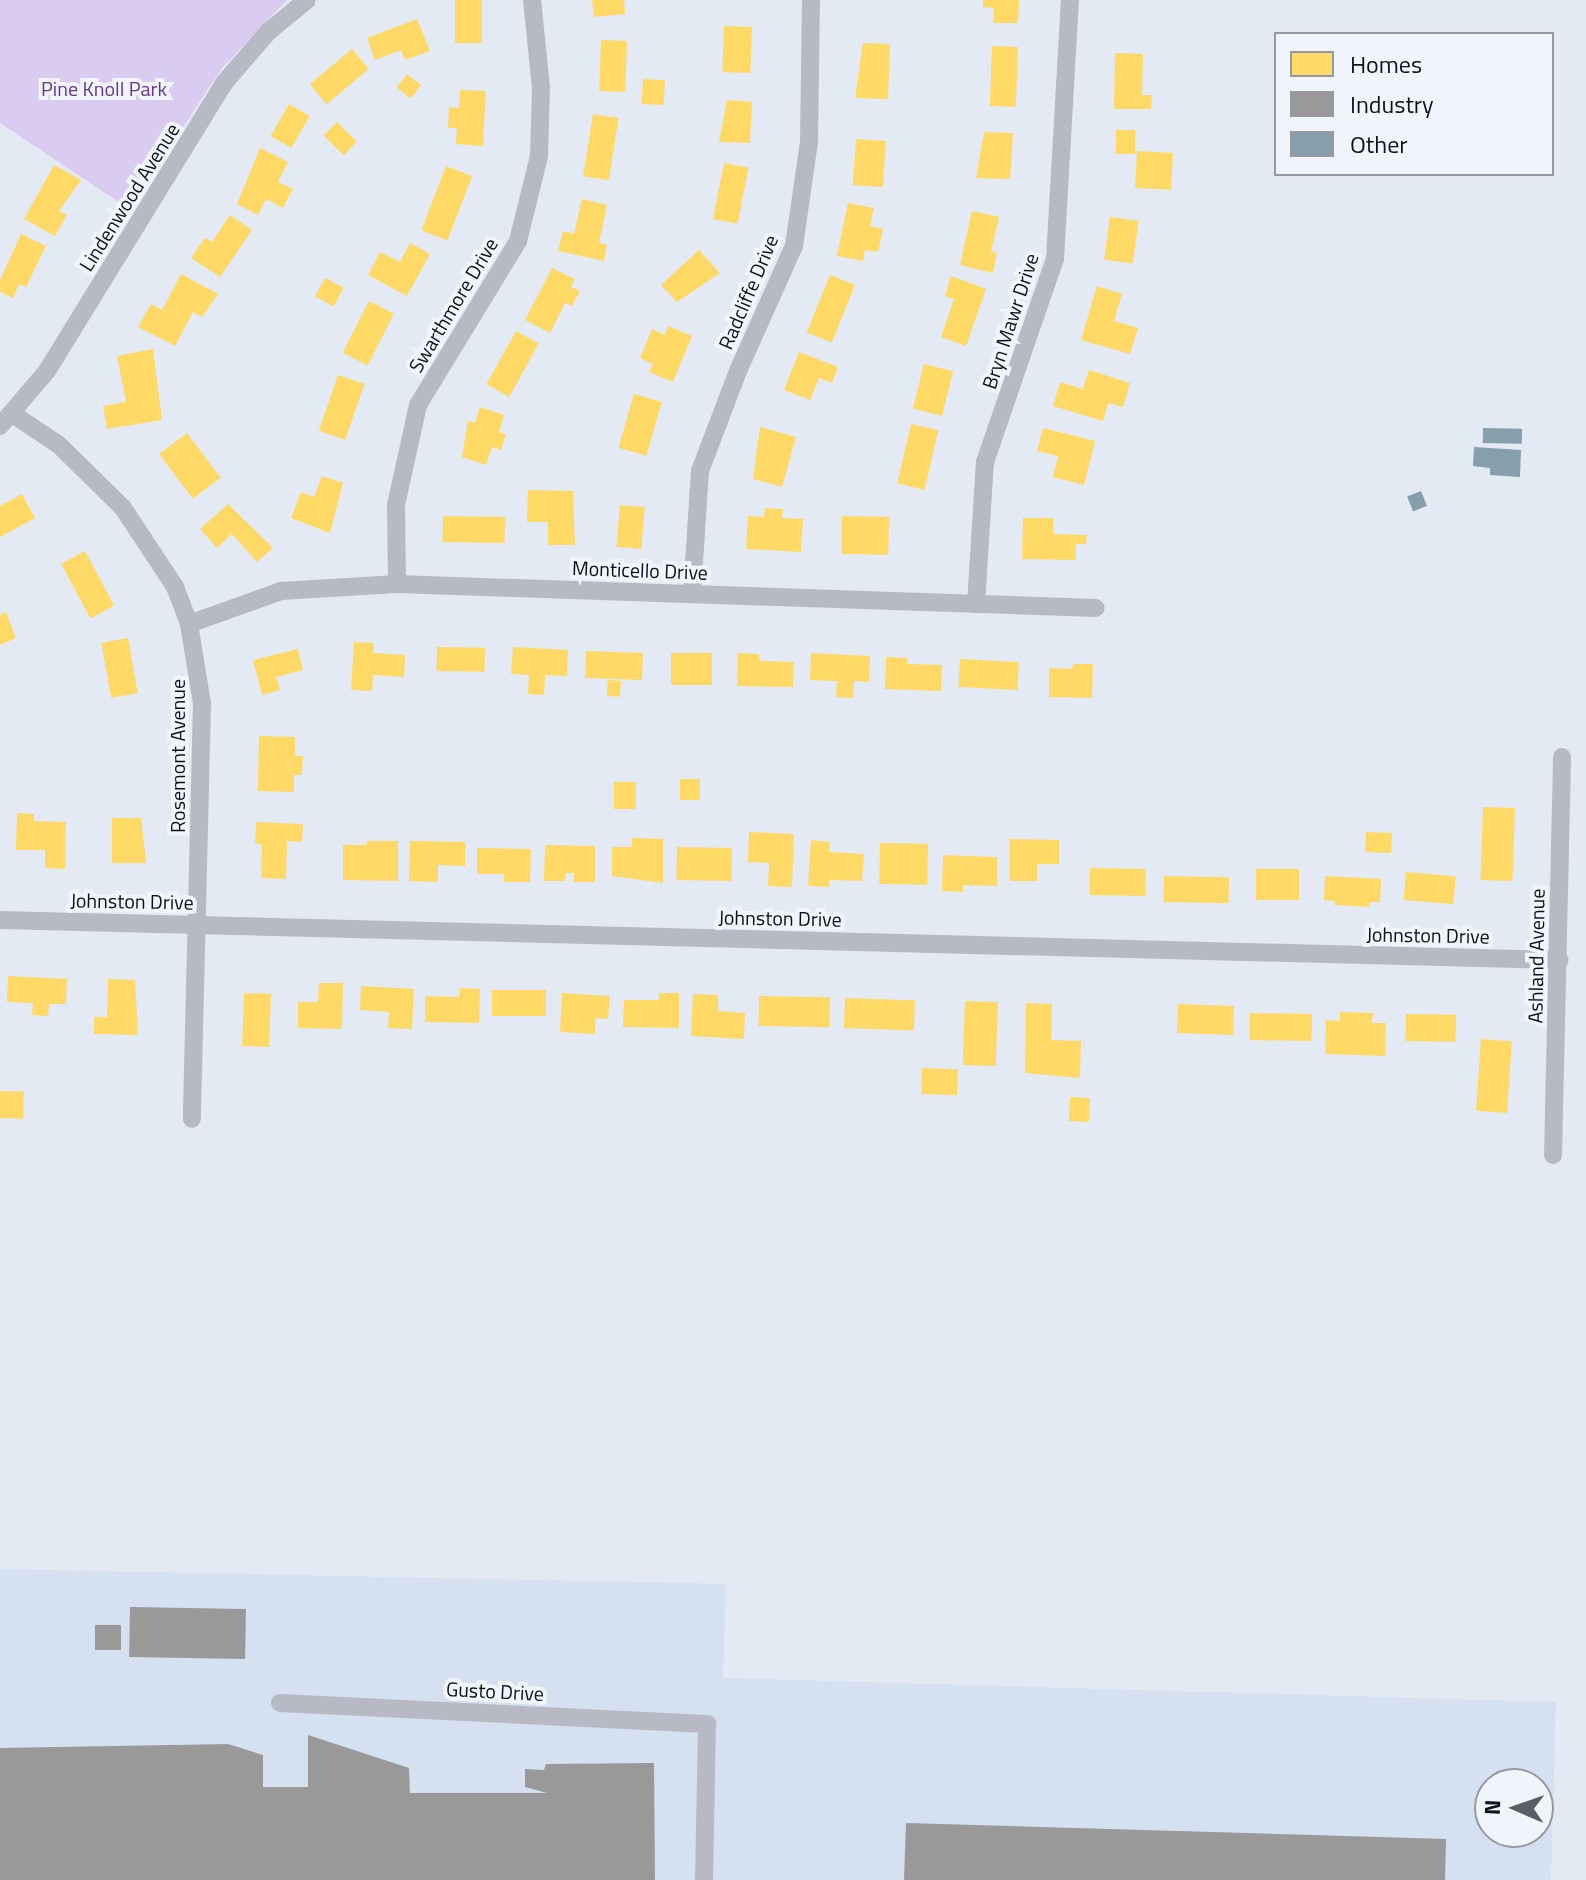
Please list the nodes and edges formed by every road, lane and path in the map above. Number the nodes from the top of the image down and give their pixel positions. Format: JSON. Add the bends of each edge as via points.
{"nodes":[{"id":1,"x":307,"y":0,"type":"edge"},
{"id":2,"x":532,"y":0,"type":"edge"},
{"id":3,"x":811,"y":0,"type":"edge"},
{"id":4,"x":1070,"y":0,"type":"edge"},
{"id":5,"x":7,"y":421,"type":"edge"},
{"id":6,"x":397,"y":584,"type":"junction"},
{"id":7,"x":692,"y":594,"type":"junction"},
{"id":8,"x":976,"y":604,"type":"junction"},
{"id":9,"x":1096,"y":608,"type":"dead end"},
{"id":10,"x":189,"y":624,"type":"junction"},
{"id":11,"x":1562,"y":757,"type":"dead end"},
{"id":12,"x":0,"y":920,"type":"edge"},
{"id":13,"x":199,"y":925,"type":"junction"},
{"id":14,"x":1559,"y":960,"type":"junction"},
{"id":15,"x":192,"y":1119,"type":"dead end"},
{"id":16,"x":1553,"y":1155,"type":"dead end"},
{"id":17,"x":280,"y":1703,"type":"dead end"},
{"id":18,"x":704,"y":1880,"type":"edge"}],
"edges":[{"from":1,"to":5,"type":"street","name":"Lindenwood Avenue","via":[[268,32],[224,83],[47,371]]},
{"from":2,"to":6,"type":"street","name":"Swarthmore Drive","via":[[541,88],[539,156],[518,241],[418,405],[396,505]]},
{"from":3,"to":7,"type":"street","name":"Radcliffe Drive","via":[[809,142],[794,246],[700,471]]},
{"from":4,"to":8,"type":"street","name":"Bryn Mawr Drive","via":[[1055,259],[985,462]]},
{"from":5,"to":10,"type":"street","name":"Rosemont Avenue","via":[[59,445],[123,508],[175,587]]},
{"from":6,"to":7,"type":"street","name":"Monticello Drive"},
{"from":6,"to":10,"type":"street","name":"Monticello Drive","via":[[281,591]]},
{"from":7,"to":8,"type":"street","name":"Monticello Drive"},
{"from":8,"to":9,"type":"street","name":"Monticello Drive"},
{"from":10,"to":13,"type":"street","name":"Rosemont Avenue","via":[[202,703]]},
{"from":11,"to":14,"type":"street","name":"Ashland Avenue"},
{"from":12,"to":13,"type":"street","name":"Johnston Drive"},
{"from":13,"to":14,"type":"street","name":"Johnston Drive"},
{"from":13,"to":15,"type":"street","name":"Rosemont Avenue"},
{"from":14,"to":16,"type":"street","name":"Ashland Avenue"},
{"from":17,"to":18,"type":"street","name":"Gusto Drive","via":[[707,1724]]}]}
